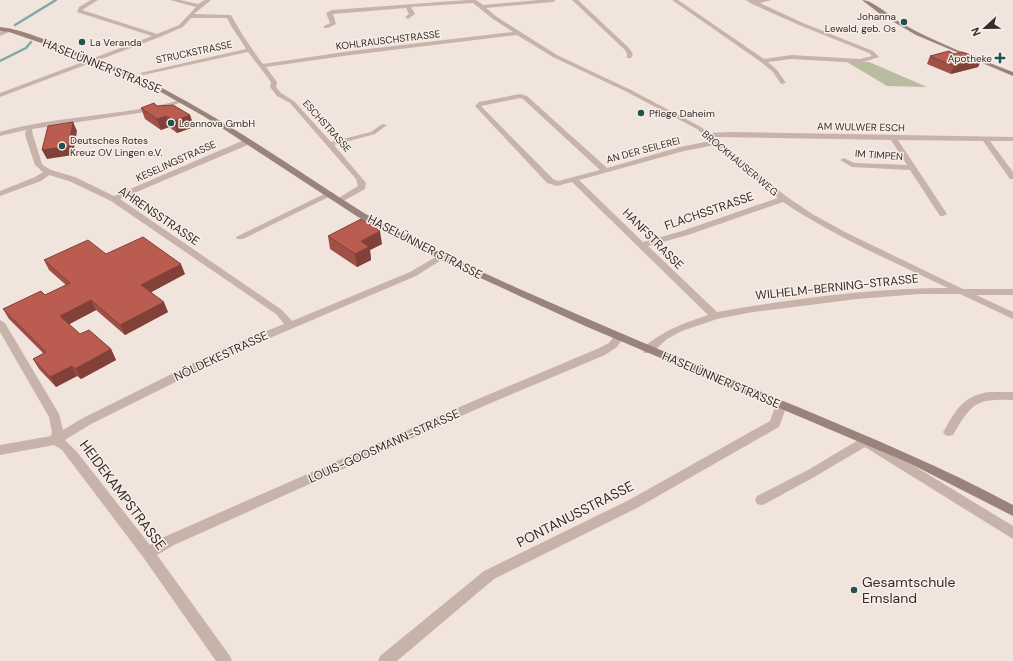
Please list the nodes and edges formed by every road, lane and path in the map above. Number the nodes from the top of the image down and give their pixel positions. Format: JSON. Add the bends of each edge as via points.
{"nodes":[{"id":1,"x":95,"y":0,"type":"edge"},
{"id":2,"x":173,"y":0,"type":"edge"},
{"id":3,"x":208,"y":0,"type":"edge"},
{"id":4,"x":474,"y":0,"type":"edge"},
{"id":5,"x":553,"y":0,"type":"edge"},
{"id":6,"x":575,"y":0,"type":"edge"},
{"id":7,"x":675,"y":0,"type":"edge"},
{"id":8,"x":769,"y":0,"type":"edge"},
{"id":9,"x":865,"y":0,"type":"edge"},
{"id":10,"x":752,"y":1,"type":"edge"},
{"id":11,"x":198,"y":6,"type":"junction"},
{"id":12,"x":408,"y":6,"type":"junction"},
{"id":13,"x":482,"y":7,"type":"junction"},
{"id":14,"x":191,"y":16,"type":"junction"},
{"id":15,"x":408,"y":17,"type":"dead end"},
{"id":16,"x":326,"y":27,"type":"dead end"},
{"id":17,"x":0,"y":29,"type":"edge"},
{"id":18,"x":10,"y":30,"type":"junction"},
{"id":19,"x":517,"y":32,"type":"junction"},
{"id":20,"x":0,"y":34,"type":"edge"},
{"id":21,"x":158,"y":36,"type":"junction"},
{"id":22,"x":249,"y":50,"type":"junction"},
{"id":23,"x":629,"y":57,"type":"dead end"},
{"id":24,"x":94,"y":61,"type":"junction"},
{"id":25,"x":763,"y":61,"type":"junction"},
{"id":26,"x":262,"y":66,"type":"junction"},
{"id":27,"x":1011,"y":72,"type":"edge"},
{"id":28,"x":143,"y":73,"type":"dead end"},
{"id":29,"x":783,"y":83,"type":"dead end"},
{"id":30,"x":0,"y":95,"type":"edge"},
{"id":31,"x":182,"y":101,"type":"junction"},
{"id":32,"x":384,"y":125,"type":"dead end"},
{"id":33,"x":29,"y":128,"type":"junction"},
{"id":34,"x":0,"y":134,"type":"edge"},
{"id":35,"x":709,"y":135,"type":"junction"},
{"id":36,"x":893,"y":138,"type":"junction"},
{"id":37,"x":985,"y":139,"type":"junction"},
{"id":38,"x":1013,"y":139,"type":"edge"},
{"id":39,"x":247,"y":142,"type":"junction"},
{"id":40,"x":717,"y":142,"type":"junction"},
{"id":41,"x":330,"y":144,"type":"junction"},
{"id":42,"x":844,"y":160,"type":"dead end"},
{"id":43,"x":912,"y":168,"type":"junction"},
{"id":44,"x":605,"y":170,"type":"junction"},
{"id":45,"x":48,"y":172,"type":"junction"},
{"id":46,"x":1013,"y":177,"type":"edge"},
{"id":47,"x":574,"y":180,"type":"junction"},
{"id":48,"x":0,"y":194,"type":"edge"},
{"id":49,"x":330,"y":194,"type":"junction"},
{"id":50,"x":114,"y":199,"type":"junction"},
{"id":51,"x":784,"y":199,"type":"junction"},
{"id":52,"x":340,"y":201,"type":"junction"},
{"id":53,"x":942,"y":214,"type":"dead end"},
{"id":54,"x":240,"y":238,"type":"dead end"},
{"id":55,"x":642,"y":245,"type":"junction"},
{"id":56,"x":442,"y":257,"type":"junction"},
{"id":57,"x":960,"y":291,"type":"junction"},
{"id":58,"x":1013,"y":292,"type":"edge"},
{"id":59,"x":715,"y":316,"type":"junction"},
{"id":60,"x":1013,"y":316,"type":"edge"},
{"id":61,"x":0,"y":323,"type":"edge"},
{"id":62,"x":290,"y":325,"type":"junction"},
{"id":63,"x":619,"y":337,"type":"junction"},
{"id":64,"x":648,"y":350,"type":"junction"},
{"id":65,"x":1013,"y":396,"type":"edge"},
{"id":66,"x":781,"y":405,"type":"junction"},
{"id":67,"x":950,"y":432,"type":"dead end"},
{"id":68,"x":56,"y":440,"type":"junction"},
{"id":69,"x":865,"y":441,"type":"junction"},
{"id":70,"x":0,"y":450,"type":"edge"},
{"id":71,"x":761,"y":500,"type":"dead end"},
{"id":72,"x":1013,"y":511,"type":"edge"},
{"id":73,"x":1013,"y":533,"type":"edge"},
{"id":74,"x":148,"y":553,"type":"junction"},
{"id":75,"x":225,"y":661,"type":"edge"},
{"id":76,"x":385,"y":661,"type":"edge"}],
"edges":[{"from":1,"to":21,"type":"street","via":[[79,12]]},
{"from":2,"to":11,"type":"street"},
{"from":3,"to":11,"type":"street"},
{"from":4,"to":12,"type":"street"},
{"from":4,"to":13,"type":"street","name":"BROCKHAUSER WEG"},
{"from":5,"to":13,"type":"street"},
{"from":6,"to":23,"type":"street","via":[[626,49]]},
{"from":7,"to":25,"type":"street"},
{"from":8,"to":10,"type":"street"},
{"from":9,"to":27,"type":"street","via":[[916,32]]},
{"from":10,"to":25,"type":"street","via":[[801,24],[872,52],[876,57],[860,60],[792,57]]},
{"from":11,"to":14,"type":"street"},
{"from":12,"to":15,"type":"street","via":[[412,14]]},
{"from":12,"to":16,"type":"street","via":[[330,12],[333,24]]},
{"from":13,"to":19,"type":"street","name":"BROCKHAUSER WEG"},
{"from":14,"to":21,"type":"street","via":[[181,26]]},
{"from":14,"to":22,"type":"street","name":"ESCHSTRASSE","via":[[229,16]]},
{"from":17,"to":18,"type":"street","name":"HASELÜNNER STRASSE"},
{"from":18,"to":20,"type":"street"},
{"from":18,"to":24,"type":"street","name":"HASELÜNNER STRASSE"},
{"from":19,"to":26,"type":"street","name":"KOHLRAUSCHSTRASSE"},
{"from":19,"to":35,"type":"street","name":"BROCKHAUSER WEG","via":[[556,56],[677,116]]},
{"from":21,"to":24,"type":"street"},
{"from":22,"to":26,"type":"street","name":"ESCHSTRASSE"},
{"from":22,"to":28,"type":"street","name":"STRUCKSTRASSE"},
{"from":24,"to":30,"type":"street"},
{"from":24,"to":31,"type":"street","name":"HASELÜNNER STRASSE"},
{"from":25,"to":29,"type":"street","via":[[775,71]]},
{"from":26,"to":41,"type":"street","name":"ESCHSTRASSE","via":[[274,82],[274,90],[292,102]]},
{"from":31,"to":33,"type":"street","via":[[159,108]]},
{"from":31,"to":39,"type":"street","name":"HASELÜNNER STRASSE"},
{"from":32,"to":41,"type":"street","via":[[373,133]]},
{"from":33,"to":34,"type":"street"},
{"from":33,"to":45,"type":"street","via":[[39,165]]},
{"from":35,"to":36,"type":"street","name":"AM WULWER ESCH"},
{"from":35,"to":40,"type":"street","name":"BROCKHAUSER WEG"},
{"from":36,"to":37,"type":"street","name":"AM WULWER ESCH"},
{"from":36,"to":43,"type":"street","name":"IM TIMPEN"},
{"from":37,"to":38,"type":"street","name":"AM WULWER ESCH"},
{"from":37,"to":46,"type":"street"},
{"from":39,"to":49,"type":"street","name":"HASELÜNNER STRASSE"},
{"from":39,"to":50,"type":"street","name":"KESELINGSTRASSE"},
{"from":40,"to":44,"type":"street","name":"AN DER SEILEREI"},
{"from":40,"to":51,"type":"street","name":"BROCKHAUSER WEG"},
{"from":41,"to":52,"type":"street","name":"ESCHSTRASSE","via":[[362,183],[362,187]]},
{"from":42,"to":43,"type":"street","name":"IM TIMPEN","via":[[852,165]]},
{"from":43,"to":53,"type":"street","name":"IM TIMPEN"},
{"from":44,"to":47,"type":"street","name":"AN DER SEILEREI"},
{"from":44,"to":47,"type":"street","name":"AN DER SEILEREI","via":[[525,97],[482,103],[478,106],[550,181],[557,184]]},
{"from":45,"to":48,"type":"street","via":[[38,179]]},
{"from":45,"to":50,"type":"street","name":"AHRENSSTRASSE","via":[[72,179]]},
{"from":47,"to":55,"type":"street","name":"HANFSTRASSE"},
{"from":49,"to":52,"type":"street","name":"HASELÜNNER STRASSE"},
{"from":49,"to":54,"type":"street"},
{"from":50,"to":62,"type":"street","name":"AHRENSSTRASSE","via":[[279,312]]},
{"from":51,"to":55,"type":"street","name":"FLACHSSTRASSE"},
{"from":51,"to":57,"type":"street","name":"BROCKHAUSER WEG","via":[[810,217],[844,235]]},
{"from":52,"to":56,"type":"street","name":"HASELÜNNER STRASSE","via":[[386,229]]},
{"from":55,"to":59,"type":"street","name":"HANFSTRASSE"},
{"from":56,"to":62,"type":"street","name":"NÖLDEKESTRASSE","via":[[413,274]]},
{"from":56,"to":63,"type":"street","name":"HASELÜNNER STRASSE"},
{"from":57,"to":58,"type":"street","name":"WILHELM-BERNING-STRASSE"},
{"from":57,"to":59,"type":"street","name":"WILHELM-BERNING-STRASSE","via":[[857,296]]},
{"from":57,"to":60,"type":"street","name":"BROCKHAUSER WEG"},
{"from":59,"to":64,"type":"street","name":"WILHELM-BERNING-STRASSE","via":[[678,329],[663,337]]},
{"from":61,"to":68,"type":"street","via":[[55,417],[58,432]]},
{"from":62,"to":68,"type":"street","name":"NÖLDEKESTRASSE","via":[[228,351],[87,421]]},
{"from":63,"to":64,"type":"street","name":"HASELÜNNER STRASSE"},
{"from":63,"to":74,"type":"street","name":"LOUIS-GOOSMANN-STRASSE","via":[[613,345],[601,352],[482,402],[169,541]]},
{"from":64,"to":66,"type":"street","name":"HASELÜNNER STRASSE"},
{"from":65,"to":67,"type":"street","via":[[992,395],[971,401],[962,409]]},
{"from":66,"to":69,"type":"street","name":"HASELÜNNER STRASSE"},
{"from":66,"to":76,"type":"street","name":"PONTANUSSTRASSE","via":[[775,424],[634,504],[489,575]]},
{"from":68,"to":70,"type":"street","name":"NÖLDEKESTRASSE"},
{"from":68,"to":74,"type":"street","name":"HEIDEKAMPSTRASSE","via":[[66,447]]},
{"from":69,"to":71,"type":"street"},
{"from":69,"to":72,"type":"street","name":"HASELÜNNER STRASSE","via":[[941,472]]},
{"from":69,"to":73,"type":"street","name":"HASELÜNNER STRASSE"},
{"from":74,"to":75,"type":"street","name":"HEIDEKAMPSTRASSE"}]}
